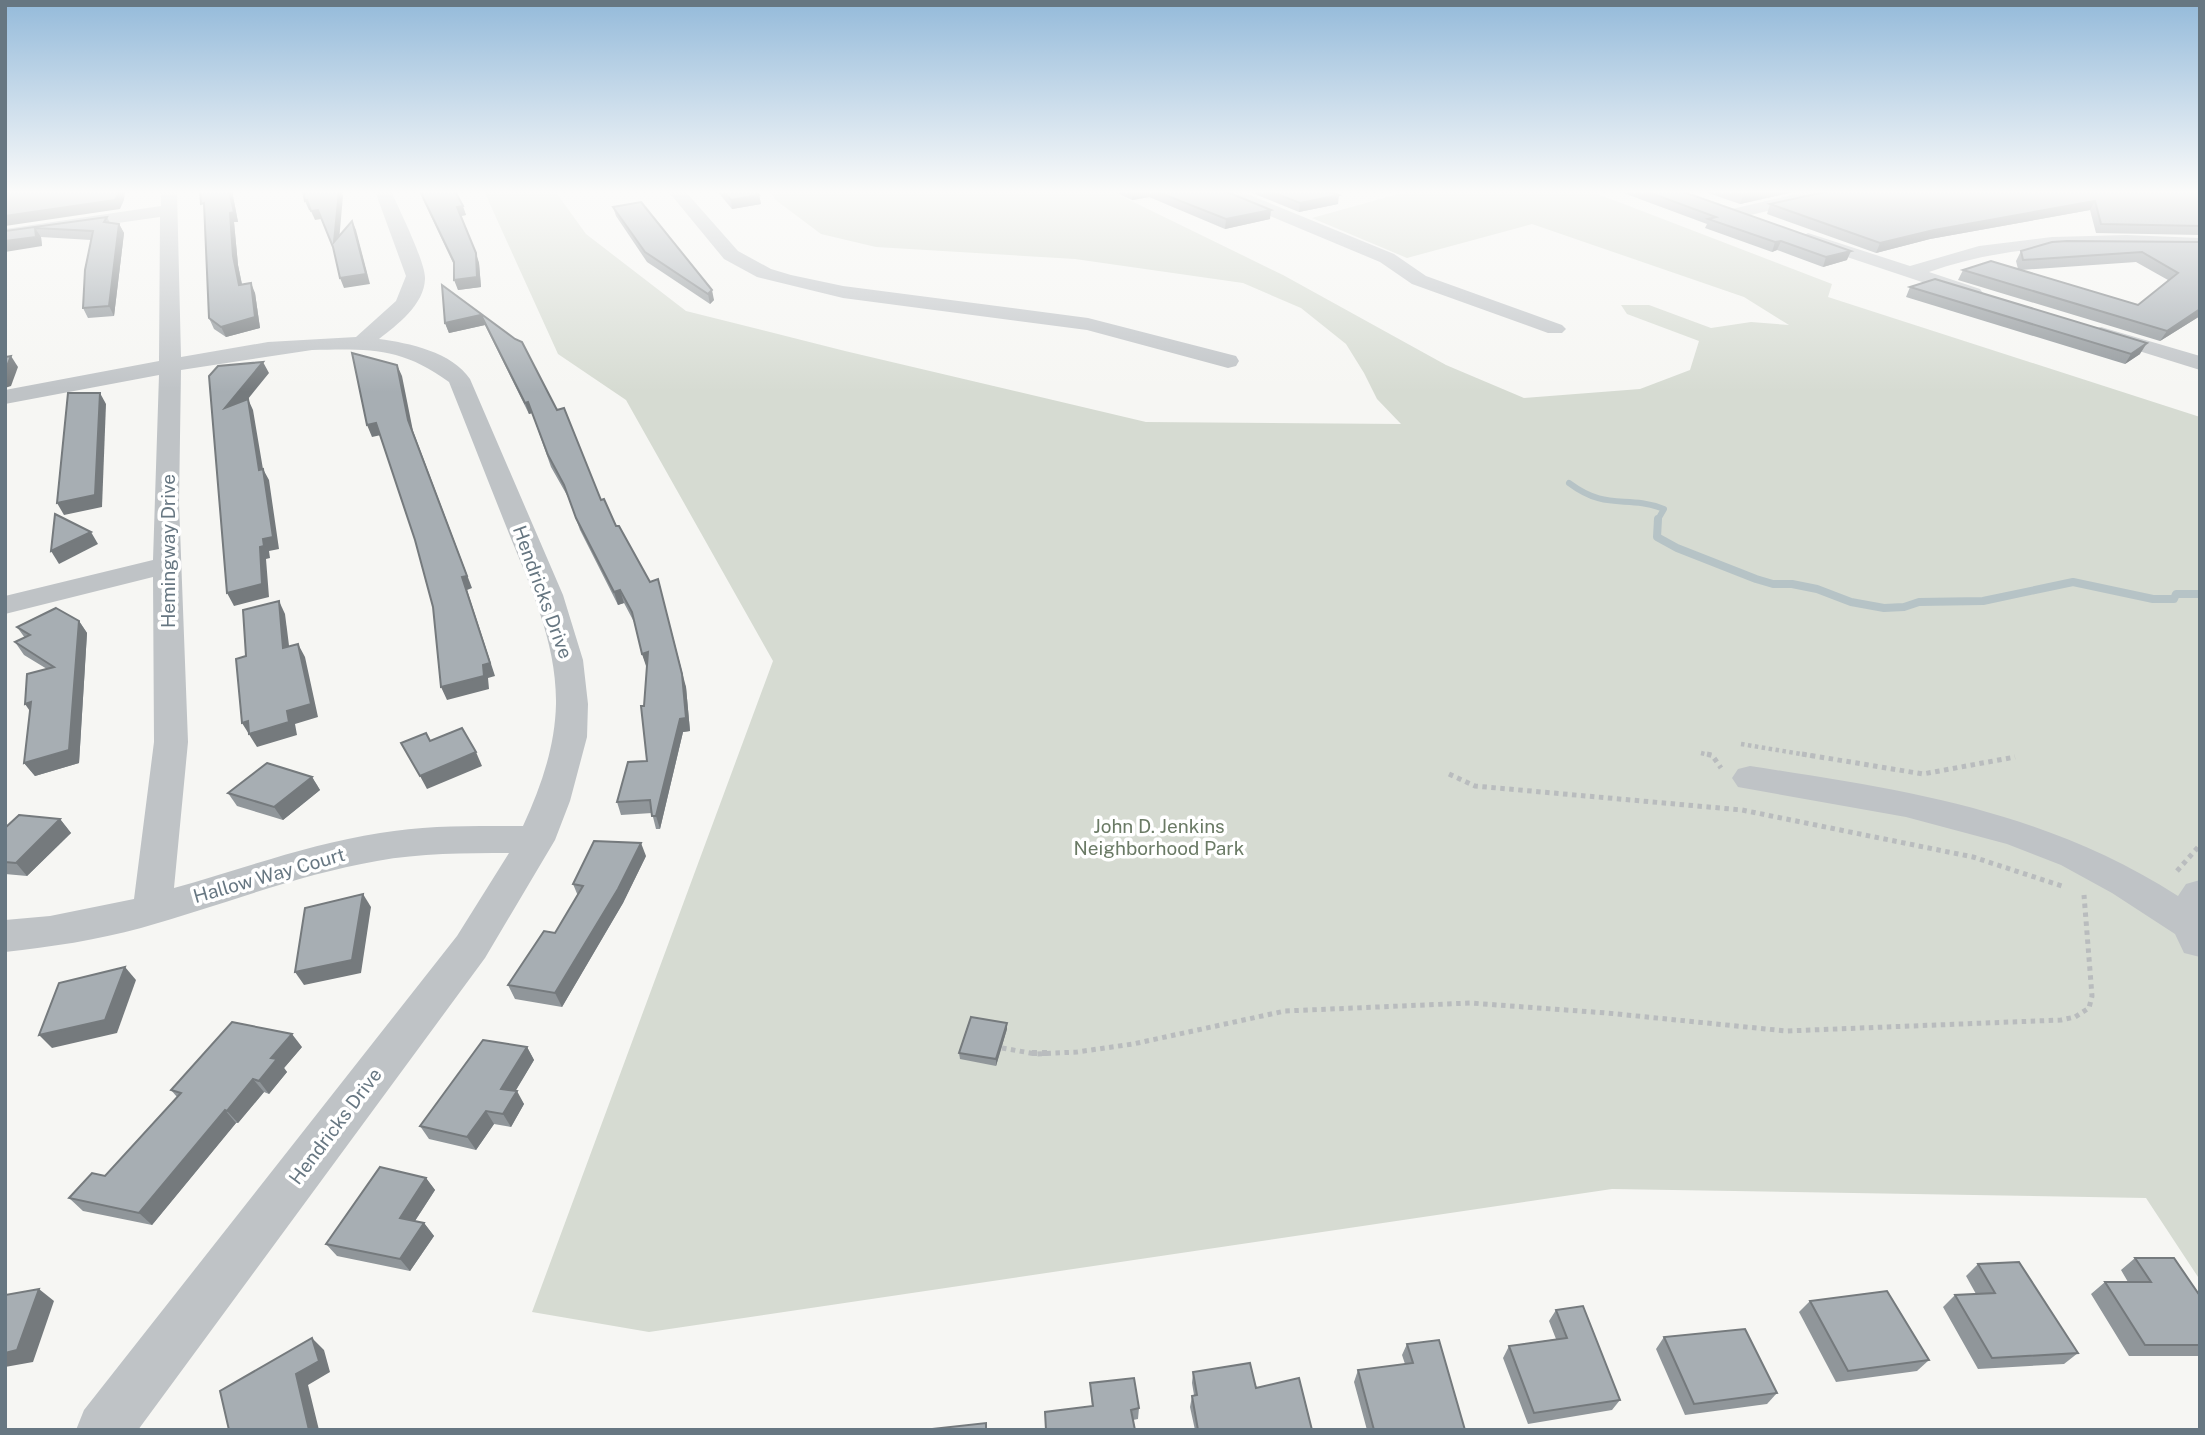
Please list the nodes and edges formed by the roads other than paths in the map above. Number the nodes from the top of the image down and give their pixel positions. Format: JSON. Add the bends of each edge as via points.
{"nodes":[{"id":1,"x":170,"y":258,"type":"edge"},
{"id":2,"x":409,"y":258,"type":"edge"},
{"id":3,"x":738,"y":258,"type":"edge"},
{"id":4,"x":1387,"y":258,"type":"edge"},
{"id":5,"x":1865,"y":258,"type":"edge"},
{"id":6,"x":1955,"y":258,"type":"edge"},
{"id":7,"x":1908,"y":273,"type":"junction"},
{"id":8,"x":1988,"y":298,"type":"edge"},
{"id":9,"x":2081,"y":326,"type":"edge"},
{"id":10,"x":1555,"y":329,"type":"dead end"},
{"id":11,"x":360,"y":344,"type":"junction"},
{"id":12,"x":1228,"y":361,"type":"dead end"},
{"id":13,"x":2200,"y":363,"type":"edge"},
{"id":14,"x":170,"y":366,"type":"junction"},
{"id":15,"x":5,"y":397,"type":"edge"},
{"id":16,"x":167,"y":565,"type":"junction"},
{"id":17,"x":5,"y":605,"type":"edge"},
{"id":18,"x":1745,"y":761,"type":"road end"},
{"id":19,"x":536,"y":840,"type":"junction"},
{"id":20,"x":152,"y":909,"type":"junction"},
{"id":21,"x":2191,"y":909,"type":"edge"},
{"id":22,"x":5,"y":936,"type":"edge"},
{"id":23,"x":104,"y":1430,"type":"edge"}],
"edges":[{"from":1,"to":14,"type":"street","name":"Hemingway Drive"},
{"from":2,"to":11,"type":"street","via":[[416,285],[404,306]]},
{"from":3,"to":12,"type":"street","via":[[764,273],[843,292],[1088,324]]},
{"from":4,"to":10,"type":"street","via":[[1419,280]]},
{"from":5,"to":7,"type":"street"},
{"from":6,"to":7,"type":"street"},
{"from":7,"to":8,"type":"street"},
{"from":9,"to":13,"type":"street"},
{"from":11,"to":14,"type":"street","name":"Hendricks Drive","via":[[266,349]]},
{"from":11,"to":19,"type":"street","name":"Hendricks Drive","via":[[421,354],[449,368],[459,379],[546,591],[569,660],[572,706],[567,749]]},
{"from":14,"to":15,"type":"street","name":"Hendricks Drive"},
{"from":14,"to":16,"type":"street","name":"Hemingway Drive"},
{"from":16,"to":17,"type":"street"},
{"from":16,"to":20,"type":"street","name":"Hemingway Drive","via":[[171,742]]},
{"from":18,"to":21,"type":"street","via":[[2015,832],[2059,849],[2145,894]]},
{"from":19,"to":20,"type":"street","name":"Hallow Way Court","via":[[420,841],[359,850]]},
{"from":19,"to":23,"type":"street","name":"Hendricks Drive","via":[[471,947]]},
{"from":20,"to":22,"type":"street","name":"Hallow Way Court"}]}
